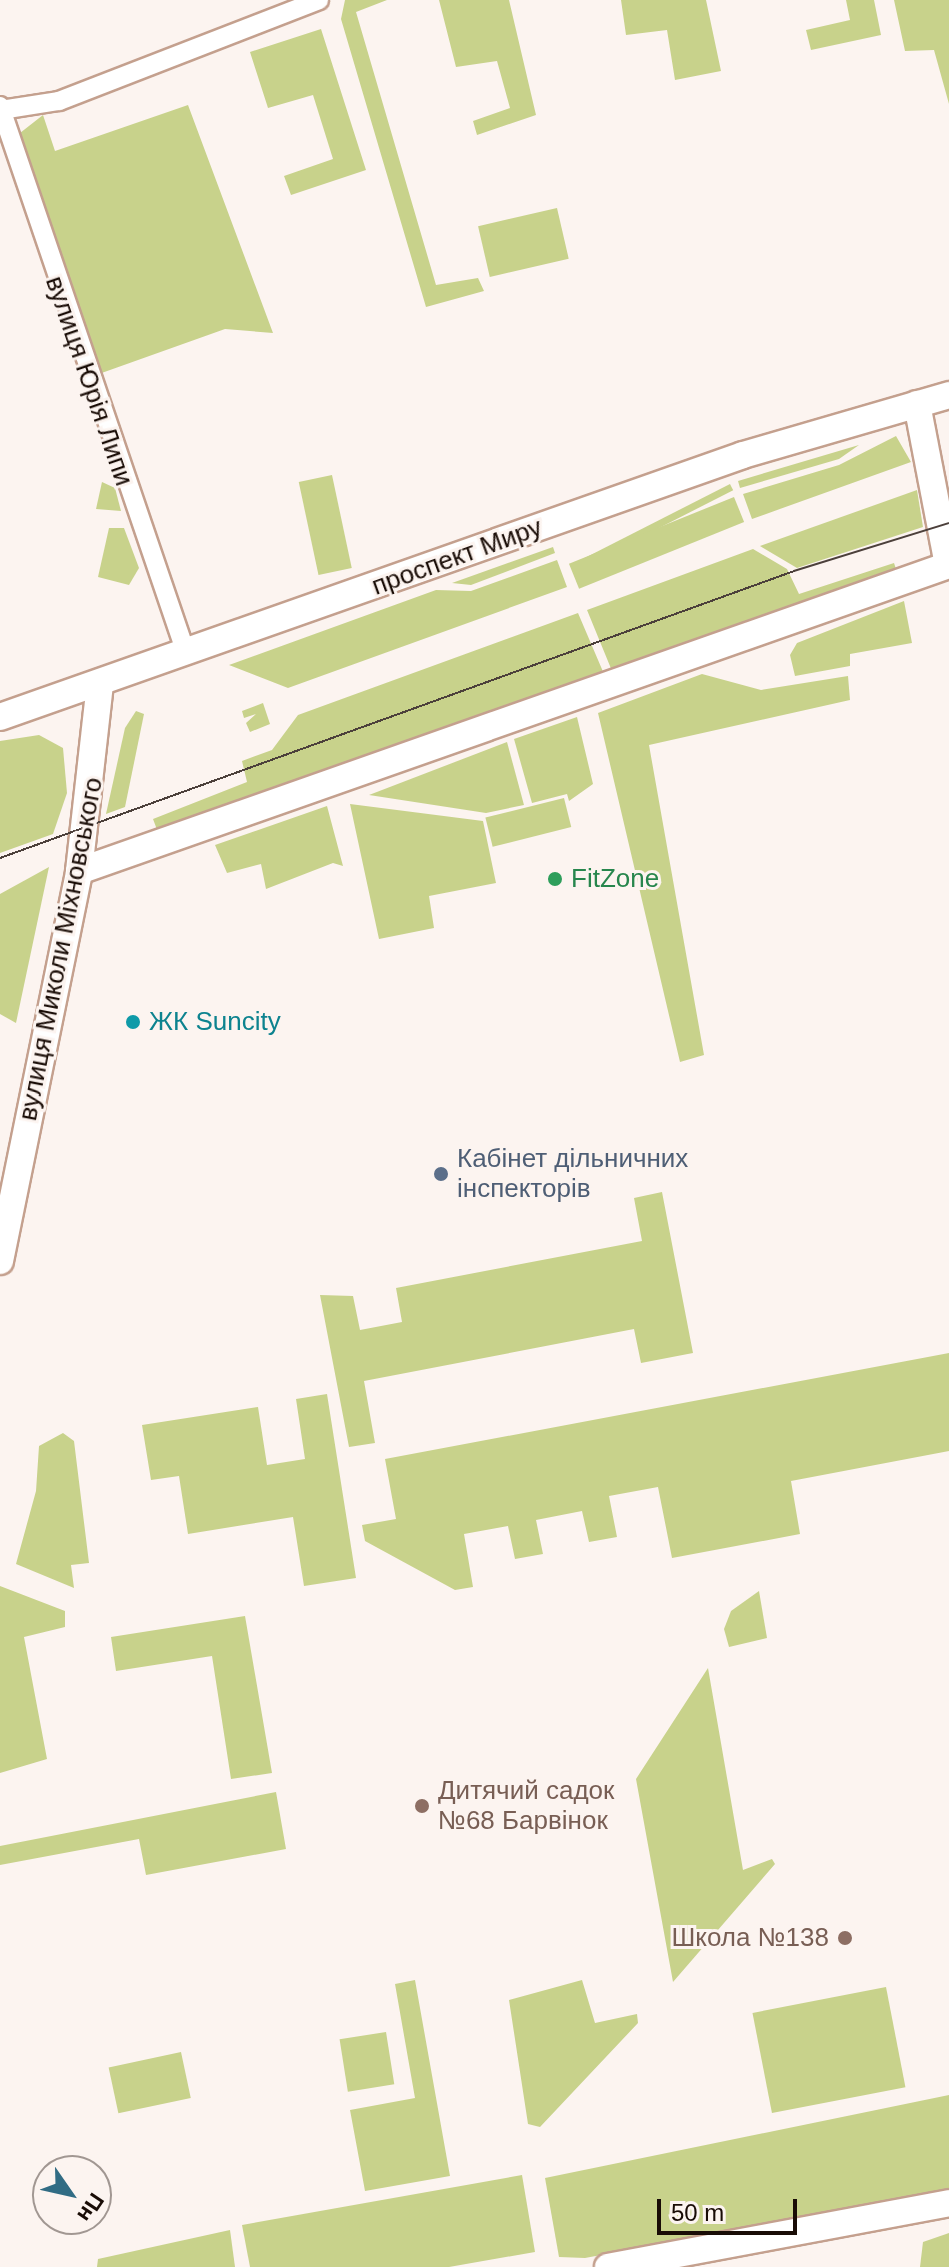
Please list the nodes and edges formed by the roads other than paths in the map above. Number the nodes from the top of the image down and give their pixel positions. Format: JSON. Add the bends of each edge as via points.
{"nodes":[{"id":1,"x":319,"y":0,"type":"edge"},
{"id":2,"x":1,"y":108,"type":"edge"},
{"id":3,"x":949,"y":395,"type":"edge"},
{"id":4,"x":917,"y":404,"type":"junction"},
{"id":5,"x":949,"y":566,"type":"edge"},
{"id":6,"x":186,"y":653,"type":"junction"},
{"id":7,"x":100,"y":683,"type":"junction"},
{"id":8,"x":0,"y":717,"type":"edge"},
{"id":9,"x":79,"y":871,"type":"junction"},
{"id":10,"x":0,"y":1261,"type":"edge"},
{"id":11,"x":949,"y":2203,"type":"edge"},
{"id":12,"x":608,"y":2267,"type":"edge"}],
"edges":[{"from":1,"to":2,"type":"street","via":[[59,101]]},
{"from":2,"to":6,"type":"street","name":"вулиця Юрія Липи"},
{"from":3,"to":4,"type":"street","name":"проспект Миру"},
{"from":4,"to":5,"type":"street"},
{"from":4,"to":6,"type":"street","name":"проспект Миру","via":[[743,455]]},
{"from":5,"to":9,"type":"street"},
{"from":6,"to":7,"type":"street","name":"проспект Миру"},
{"from":7,"to":8,"type":"street","name":"проспект Миру"},
{"from":7,"to":9,"type":"street","name":"вулиця Миколи Міхновського"},
{"from":9,"to":10,"type":"street","name":"вулиця Миколи Міхновського"},
{"from":11,"to":12,"type":"street"}]}
